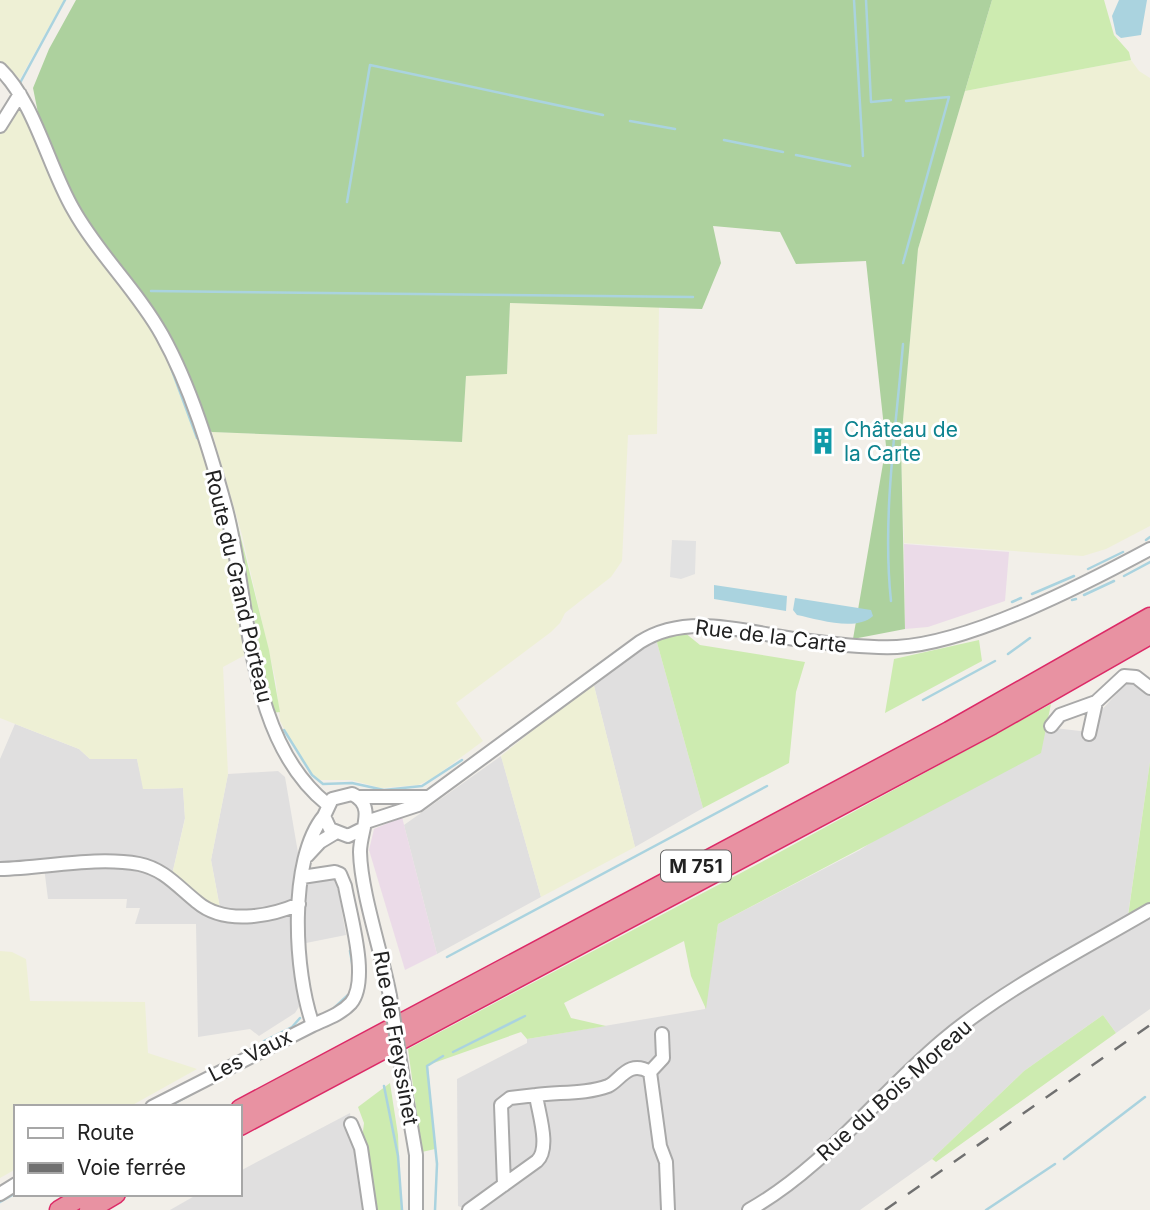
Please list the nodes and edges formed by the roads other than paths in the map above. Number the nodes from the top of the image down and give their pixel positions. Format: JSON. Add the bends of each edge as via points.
{"nodes":[{"id":1,"x":0,"y":69,"type":"edge"},
{"id":2,"x":20,"y":94,"type":"junction"},
{"id":3,"x":0,"y":126,"type":"edge"},
{"id":4,"x":1150,"y":549,"type":"edge"},
{"id":5,"x":1150,"y":617,"type":"edge"},
{"id":6,"x":1150,"y":635,"type":"edge"},
{"id":7,"x":1150,"y":688,"type":"edge"},
{"id":8,"x":1096,"y":702,"type":"junction"},
{"id":9,"x":1056,"y":723,"type":"dead end"},
{"id":10,"x":1089,"y":734,"type":"dead end"},
{"id":11,"x":358,"y":797,"type":"junction"},
{"id":12,"x":427,"y":797,"type":"junction"},
{"id":13,"x":326,"y":810,"type":"junction"},
{"id":14,"x":364,"y":826,"type":"junction"},
{"id":15,"x":337,"y":834,"type":"junction"},
{"id":16,"x":307,"y":856,"type":"junction"},
{"id":17,"x":362,"y":867,"type":"junction"},
{"id":18,"x":0,"y":869,"type":"edge"},
{"id":19,"x":302,"y":877,"type":"junction"},
{"id":20,"x":299,"y":904,"type":"junction"},
{"id":21,"x":1150,"y":910,"type":"edge"},
{"id":22,"x":313,"y":1024,"type":"junction"},
{"id":23,"x":662,"y":1034,"type":"dead end"},
{"id":24,"x":650,"y":1072,"type":"junction"},
{"id":25,"x":536,"y":1095,"type":"junction"},
{"id":26,"x":156,"y":1105,"type":"edge"},
{"id":27,"x":242,"y":1108,"type":"edge"},
{"id":28,"x":351,"y":1124,"type":"dead end"},
{"id":29,"x":242,"y":1125,"type":"edge"},
{"id":30,"x":503,"y":1185,"type":"junction"},
{"id":31,"x":83,"y":1196,"type":"edge"},
{"id":32,"x":113,"y":1196,"type":"edge"},
{"id":33,"x":59,"y":1210,"type":"edge"},
{"id":34,"x":89,"y":1210,"type":"edge"},
{"id":35,"x":370,"y":1210,"type":"edge"},
{"id":36,"x":416,"y":1210,"type":"edge"},
{"id":37,"x":469,"y":1210,"type":"edge"},
{"id":38,"x":668,"y":1210,"type":"edge"},
{"id":39,"x":749,"y":1210,"type":"edge"}],
"edges":[{"from":1,"to":2,"type":"street","name":"Route du Grand Porteau"},
{"from":2,"to":3,"type":"street"},
{"from":2,"to":13,"type":"street","name":"Route du Grand Porteau","via":[[73,210],[139,300],[179,370],[226,510],[271,724],[296,772]]},
{"from":4,"to":12,"type":"street","name":"Rue de la Carte","via":[[1004,617],[947,637],[898,647],[814,642],[700,625],[666,629],[640,642]]},
{"from":5,"to":27,"type":"highway","number":"M 751","via":[[937,738]]},
{"from":6,"to":29,"type":"highway","number":"M 751","via":[[944,751]]},
{"from":7,"to":8,"type":"street","via":[[1136,677],[1124,676]]},
{"from":8,"to":9,"type":"street"},
{"from":8,"to":10,"type":"street"},
{"from":11,"to":12,"type":"street"},
{"from":11,"to":13,"type":"street","via":[[345,793]]},
{"from":11,"to":14,"type":"street","via":[[367,813]]},
{"from":12,"to":14,"type":"street","name":"Rue de la Carte","via":[[418,805]]},
{"from":13,"to":15,"type":"street"},
{"from":13,"to":16,"type":"street","via":[[312,833]]},
{"from":14,"to":15,"type":"street","via":[[355,834]]},
{"from":14,"to":17,"type":"street"},
{"from":15,"to":16,"type":"street","via":[[320,842]]},
{"from":15,"to":17,"type":"street"},
{"from":16,"to":19,"type":"street"},
{"from":17,"to":36,"type":"street","name":"Rue de Freyssinet","bridge":true,"via":[[390,996],[416,1154]]},
{"from":18,"to":20,"type":"street","via":[[135,863],[159,870],[202,906],[221,914],[263,914]]},
{"from":19,"to":20,"type":"street"},
{"from":19,"to":22,"type":"street","name":"Les Vaux","via":[[340,874],[360,971],[359,989],[352,1002]]},
{"from":20,"to":22,"type":"street","via":[[303,984]]},
{"from":21,"to":39,"type":"street","name":"Rue du Bois Moreau","via":[[1040,975],[944,1040],[809,1167]]},
{"from":22,"to":26,"type":"street","name":"Les Vaux"},
{"from":23,"to":24,"type":"street","via":[[663,1058]]},
{"from":24,"to":25,"type":"street","via":[[625,1071],[606,1086]]},
{"from":24,"to":38,"type":"street","via":[[666,1162]]},
{"from":25,"to":30,"type":"street","via":[[543,1153]]},
{"from":25,"to":30,"type":"street","via":[[510,1098],[501,1105]]},
{"from":28,"to":35,"type":"street","via":[[361,1148]]},
{"from":30,"to":37,"type":"street"},
{"from":31,"to":33,"type":"highway"},
{"from":32,"to":34,"type":"highway"}]}
